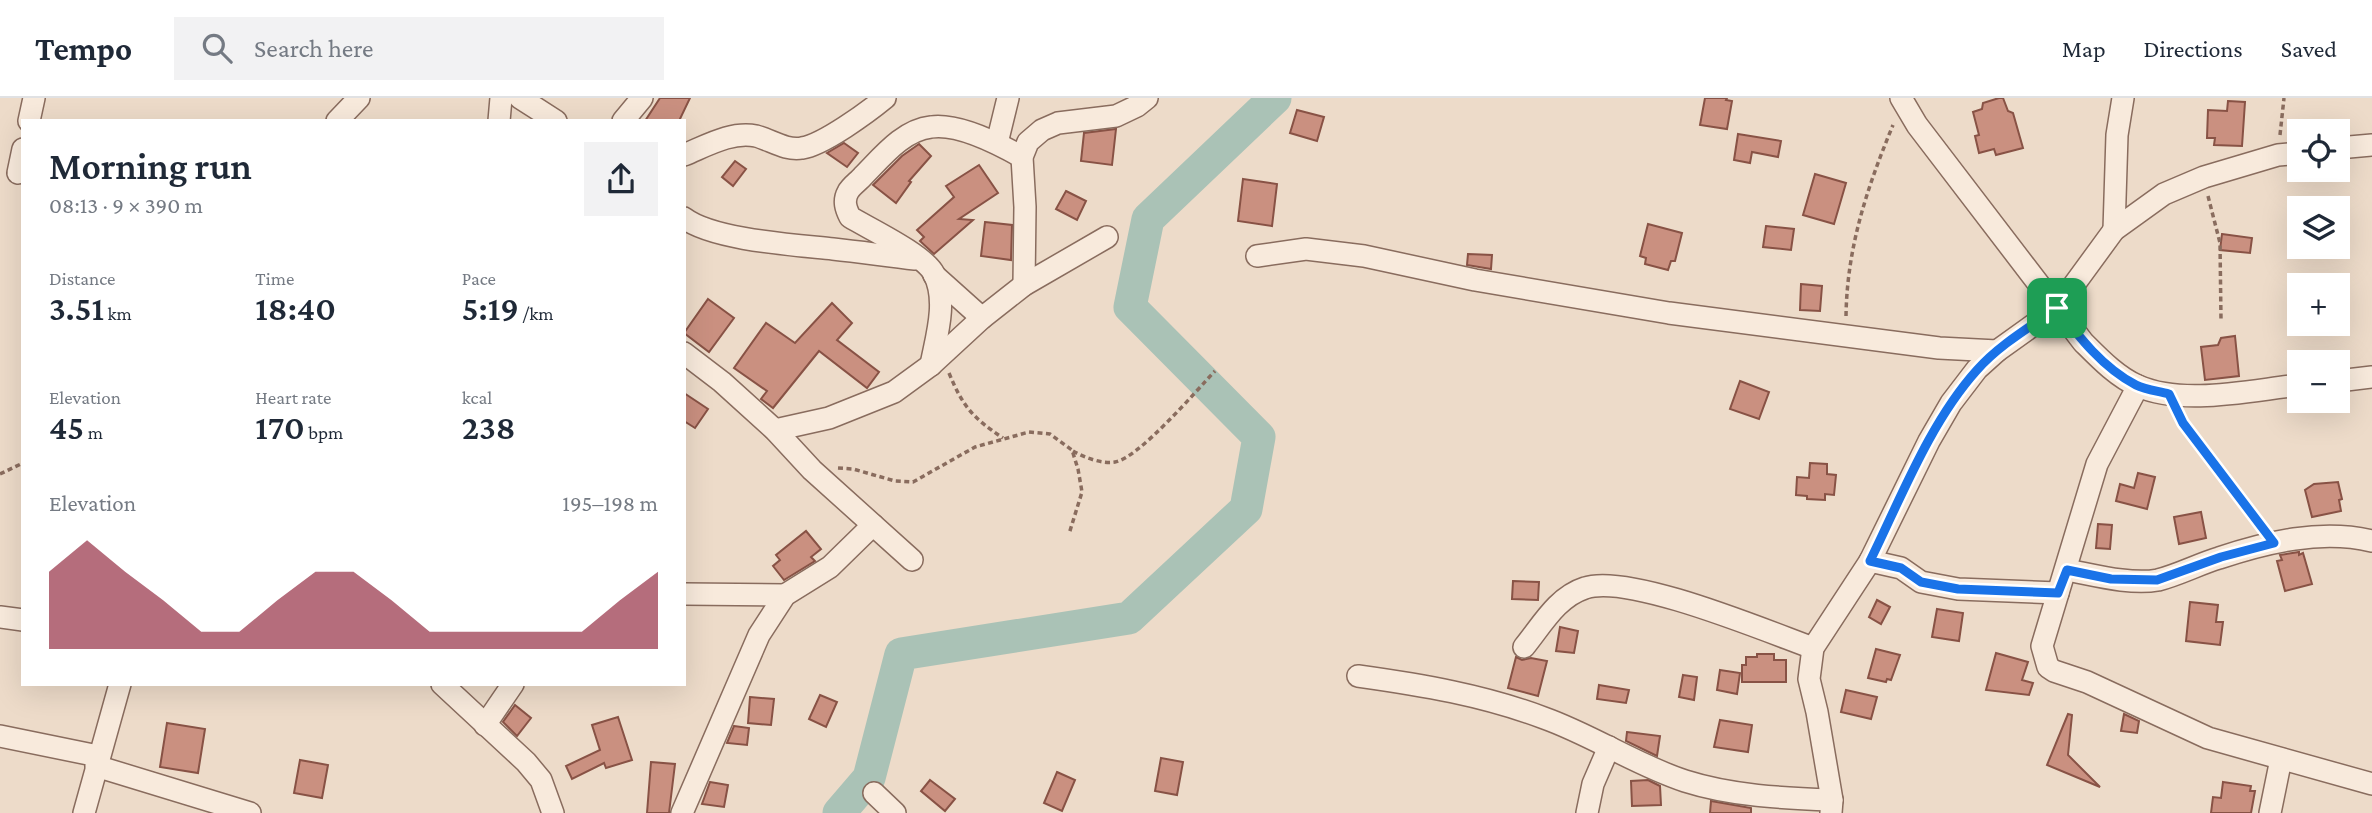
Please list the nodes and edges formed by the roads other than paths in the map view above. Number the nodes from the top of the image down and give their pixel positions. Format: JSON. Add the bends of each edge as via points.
{"nodes":[{"id":1,"x":34,"y":98,"type":"edge"},
{"id":2,"x":359,"y":98,"type":"edge"},
{"id":3,"x":501,"y":98,"type":"edge"},
{"id":4,"x":520,"y":98,"type":"edge"},
{"id":5,"x":642,"y":98,"type":"edge"},
{"id":6,"x":884,"y":98,"type":"edge"},
{"id":7,"x":1008,"y":98,"type":"edge"},
{"id":8,"x":1147,"y":98,"type":"edge"},
{"id":9,"x":2123,"y":98,"type":"edge"},
{"id":10,"x":1902,"y":100,"type":"edge"},
{"id":11,"x":29,"y":119,"type":"edge"},
{"id":12,"x":339,"y":119,"type":"edge"},
{"id":13,"x":499,"y":119,"type":"edge"},
{"id":14,"x":553,"y":119,"type":"edge"},
{"id":15,"x":626,"y":119,"type":"edge"},
{"id":16,"x":997,"y":143,"type":"junction"},
{"id":17,"x":2372,"y":145,"type":"edge"},
{"id":18,"x":2350,"y":147,"type":"edge"},
{"id":19,"x":21,"y":154,"type":"edge"},
{"id":20,"x":686,"y":154,"type":"edge"},
{"id":21,"x":2287,"y":154,"type":"edge"},
{"id":22,"x":1022,"y":157,"type":"junction"},
{"id":23,"x":13,"y":172,"type":"edge"},
{"id":24,"x":686,"y":219,"type":"edge"},
{"id":25,"x":2114,"y":230,"type":"junction"},
{"id":26,"x":1107,"y":237,"type":"dead end"},
{"id":27,"x":1257,"y":256,"type":"dead end"},
{"id":28,"x":928,"y":267,"type":"junction"},
{"id":29,"x":1024,"y":285,"type":"junction"},
{"id":30,"x":2057,"y":308,"type":"junction"},
{"id":31,"x":982,"y":318,"type":"junction"},
{"id":32,"x":1997,"y":351,"type":"junction"},
{"id":33,"x":686,"y":355,"type":"edge"},
{"id":34,"x":936,"y":360,"type":"junction"},
{"id":35,"x":2372,"y":377,"type":"edge"},
{"id":36,"x":2350,"y":379,"type":"edge"},
{"id":37,"x":2137,"y":386,"type":"junction"},
{"id":38,"x":2287,"y":386,"type":"edge"},
{"id":39,"x":775,"y":430,"type":"junction"},
{"id":40,"x":873,"y":525,"type":"junction"},
{"id":41,"x":2372,"y":541,"type":"edge"},
{"id":42,"x":912,"y":560,"type":"dead end"},
{"id":43,"x":1870,"y":561,"type":"junction"},
{"id":44,"x":2067,"y":570,"type":"junction"},
{"id":45,"x":2058,"y":593,"type":"junction"},
{"id":46,"x":686,"y":594,"type":"edge"},
{"id":47,"x":785,"y":595,"type":"junction"},
{"id":48,"x":0,"y":617,"type":"edge"},
{"id":49,"x":21,"y":620,"type":"edge"},
{"id":50,"x":1524,"y":647,"type":"dead end"},
{"id":51,"x":1812,"y":648,"type":"junction"},
{"id":52,"x":1358,"y":676,"type":"dead end"},
{"id":53,"x":120,"y":686,"type":"edge"},
{"id":54,"x":445,"y":686,"type":"edge"},
{"id":55,"x":512,"y":686,"type":"edge"},
{"id":56,"x":485,"y":725,"type":"junction"},
{"id":57,"x":0,"y":736,"type":"edge"},
{"id":58,"x":1609,"y":747,"type":"junction"},
{"id":59,"x":2281,"y":759,"type":"junction"},
{"id":60,"x":97,"y":761,"type":"junction"},
{"id":61,"x":2372,"y":784,"type":"edge"},
{"id":62,"x":874,"y":793,"type":"dead end"},
{"id":63,"x":1831,"y":807,"type":"edge"},
{"id":64,"x":84,"y":813,"type":"edge"},
{"id":65,"x":250,"y":813,"type":"edge"},
{"id":66,"x":553,"y":813,"type":"edge"},
{"id":67,"x":682,"y":813,"type":"edge"},
{"id":68,"x":895,"y":813,"type":"edge"},
{"id":69,"x":1587,"y":813,"type":"edge"},
{"id":70,"x":2270,"y":813,"type":"edge"}],
"edges":[{"from":1,"to":11,"type":"street"},
{"from":2,"to":12,"type":"street"},
{"from":3,"to":13,"type":"street"},
{"from":4,"to":14,"type":"street"},
{"from":5,"to":15,"type":"street"},
{"from":6,"to":20,"type":"street","via":[[841,129],[801,148],[745,135]]},
{"from":7,"to":16,"type":"street"},
{"from":8,"to":22,"type":"street","via":[[1116,116],[1058,123],[1042,130],[1028,142]]},
{"from":9,"to":25,"type":"street"},
{"from":10,"to":30,"type":"street"},
{"from":16,"to":22,"type":"street"},
{"from":16,"to":28,"type":"street","via":[[954,129],[922,129],[893,145],[848,192],[845,206],[850,217]]},
{"from":17,"to":18,"type":"street"},
{"from":19,"to":23,"type":"street"},
{"from":21,"to":25,"type":"street","via":[[2204,177],[2164,194]]},
{"from":22,"to":29,"type":"street"},
{"from":24,"to":28,"type":"street","via":[[730,235]]},
{"from":25,"to":30,"type":"street"},
{"from":26,"to":29,"type":"street"},
{"from":27,"to":32,"type":"street","via":[[1306,249],[1364,256],[1568,298],[1777,328]]},
{"from":28,"to":31,"type":"street"},
{"from":28,"to":34,"type":"street","via":[[940,299]]},
{"from":29,"to":31,"type":"street"},
{"from":30,"to":32,"type":"street"},
{"from":30,"to":37,"type":"street","via":[[2083,342]]},
{"from":31,"to":34,"type":"street"},
{"from":32,"to":43,"type":"street","via":[[1951,403]]},
{"from":33,"to":39,"type":"street"},
{"from":34,"to":39,"type":"street","via":[[894,392],[830,418]]},
{"from":35,"to":36,"type":"street"},
{"from":37,"to":38,"type":"street","via":[[2169,394],[2207,395]]},
{"from":37,"to":44,"type":"street","via":[[2096,464]]},
{"from":39,"to":40,"type":"street"},
{"from":40,"to":42,"type":"street"},
{"from":40,"to":47,"type":"street","via":[[830,567]]},
{"from":41,"to":44,"type":"street","via":[[2308,536],[2221,557],[2157,580],[2111,579]]},
{"from":43,"to":45,"type":"street","via":[[1901,568],[1921,582],[1958,589]]},
{"from":43,"to":51,"type":"street"},
{"from":44,"to":45,"type":"street"},
{"from":45,"to":59,"type":"street","via":[[2042,646],[2048,667],[2208,738]]},
{"from":46,"to":47,"type":"street"},
{"from":47,"to":67,"type":"street","via":[[759,635]]},
{"from":48,"to":49,"type":"street"},
{"from":50,"to":51,"type":"street","via":[[1563,599],[1587,587],[1606,586],[1705,608]]},
{"from":51,"to":63,"type":"street","via":[[1809,679]]},
{"from":52,"to":58,"type":"street","via":[[1480,697],[1546,718]]},
{"from":53,"to":60,"type":"street"},
{"from":54,"to":56,"type":"street"},
{"from":55,"to":56,"type":"street"},
{"from":56,"to":66,"type":"street","via":[[541,780]]},
{"from":57,"to":60,"type":"street"},
{"from":58,"to":63,"type":"street","via":[[1683,780],[1721,791]]},
{"from":58,"to":69,"type":"street"},
{"from":59,"to":61,"type":"street"},
{"from":59,"to":70,"type":"street"},
{"from":60,"to":64,"type":"street"},
{"from":60,"to":65,"type":"street"},
{"from":62,"to":68,"type":"street"}]}
